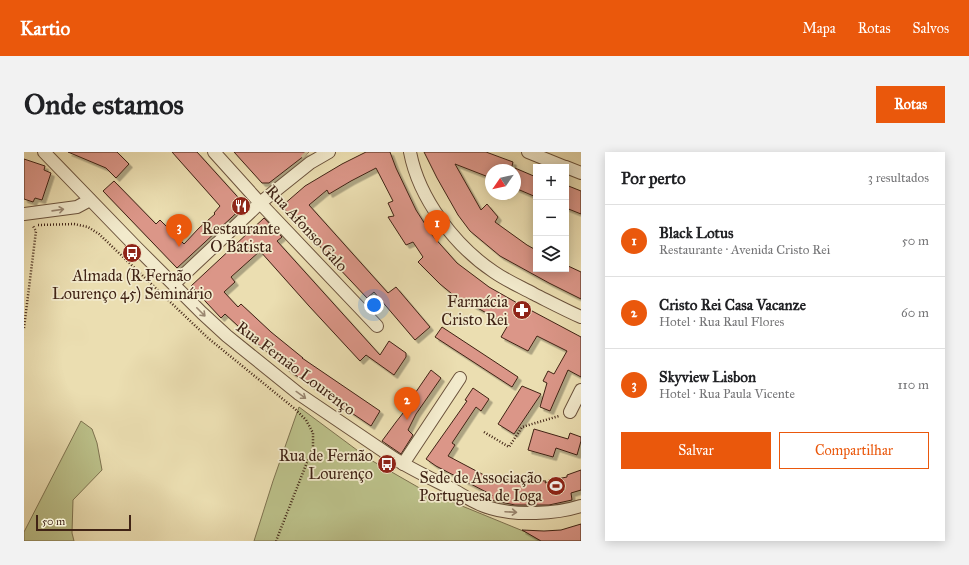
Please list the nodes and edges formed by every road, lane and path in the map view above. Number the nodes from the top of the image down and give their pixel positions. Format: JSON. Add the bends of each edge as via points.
{"nodes":[{"id":1,"x":44,"y":152,"type":"edge"},
{"id":2,"x":214,"y":152,"type":"edge"},
{"id":3,"x":330,"y":152,"type":"edge"},
{"id":4,"x":410,"y":152,"type":"edge"},
{"id":5,"x":528,"y":152,"type":"edge"},
{"id":6,"x":558,"y":164,"type":"edge"},
{"id":7,"x":569,"y":168,"type":"edge"},
{"id":8,"x":581,"y":173,"type":"edge"},
{"id":9,"x":90,"y":200,"type":"junction"},
{"id":10,"x":260,"y":203,"type":"junction"},
{"id":11,"x":24,"y":214,"type":"edge"},
{"id":12,"x":29,"y":226,"type":"dead end"},
{"id":13,"x":33,"y":226,"type":"junction"},
{"id":14,"x":174,"y":284,"type":"junction"},
{"id":15,"x":581,"y":317,"type":"edge"},
{"id":16,"x":377,"y":326,"type":"dead end"},
{"id":17,"x":24,"y":328,"type":"edge"},
{"id":18,"x":460,"y":378,"type":"dead end"},
{"id":19,"x":581,"y":390,"type":"edge"},
{"id":20,"x":570,"y":412,"type":"joint"},
{"id":21,"x":484,"y":432,"type":"dead end"},
{"id":22,"x":403,"y":464,"type":"junction"},
{"id":23,"x":581,"y":506,"type":"edge"},
{"id":24,"x":276,"y":541,"type":"edge"}],
"edges":[{"from":1,"to":9,"type":"street","name":"Rua Fernão Lourenço"},
{"from":2,"to":10,"type":"street","name":"Rua Afonso Galo"},
{"from":3,"to":10,"type":"street","via":[[310,158]]},
{"from":4,"to":15,"type":"street","via":[[428,200],[464,247],[511,282]]},
{"from":5,"to":6,"type":"street"},
{"from":7,"to":8,"type":"street"},
{"from":11,"to":9,"type":"street","one_way":true,"via":[[77,207]]},
{"from":9,"to":14,"type":"street","name":"Rua Fernão Lourenço"},
{"from":10,"to":14,"type":"street"},
{"from":10,"to":16,"type":"street","name":"Rua Afonso Galo"},
{"from":12,"to":13,"type":"path"},
{"from":13,"to":17,"type":"path","via":[[36,231]]},
{"from":13,"to":24,"type":"path","via":[[74,224],[88,227],[99,234],[208,338],[306,420],[313,433],[313,447]]},
{"from":14,"to":22,"type":"street","name":"Rua Fernão Lourenço","one_way":true,"via":[[227,336],[299,394]]},
{"from":18,"to":22,"type":"street"},
{"from":19,"to":20,"type":"street"},
{"from":20,"to":21,"type":"path","via":[[522,428],[509,447]]},
{"from":22,"to":23,"type":"street","name":"Rua Fernão Lourenço","one_way":true,"via":[[476,502],[504,512],[538,513]]}]}
